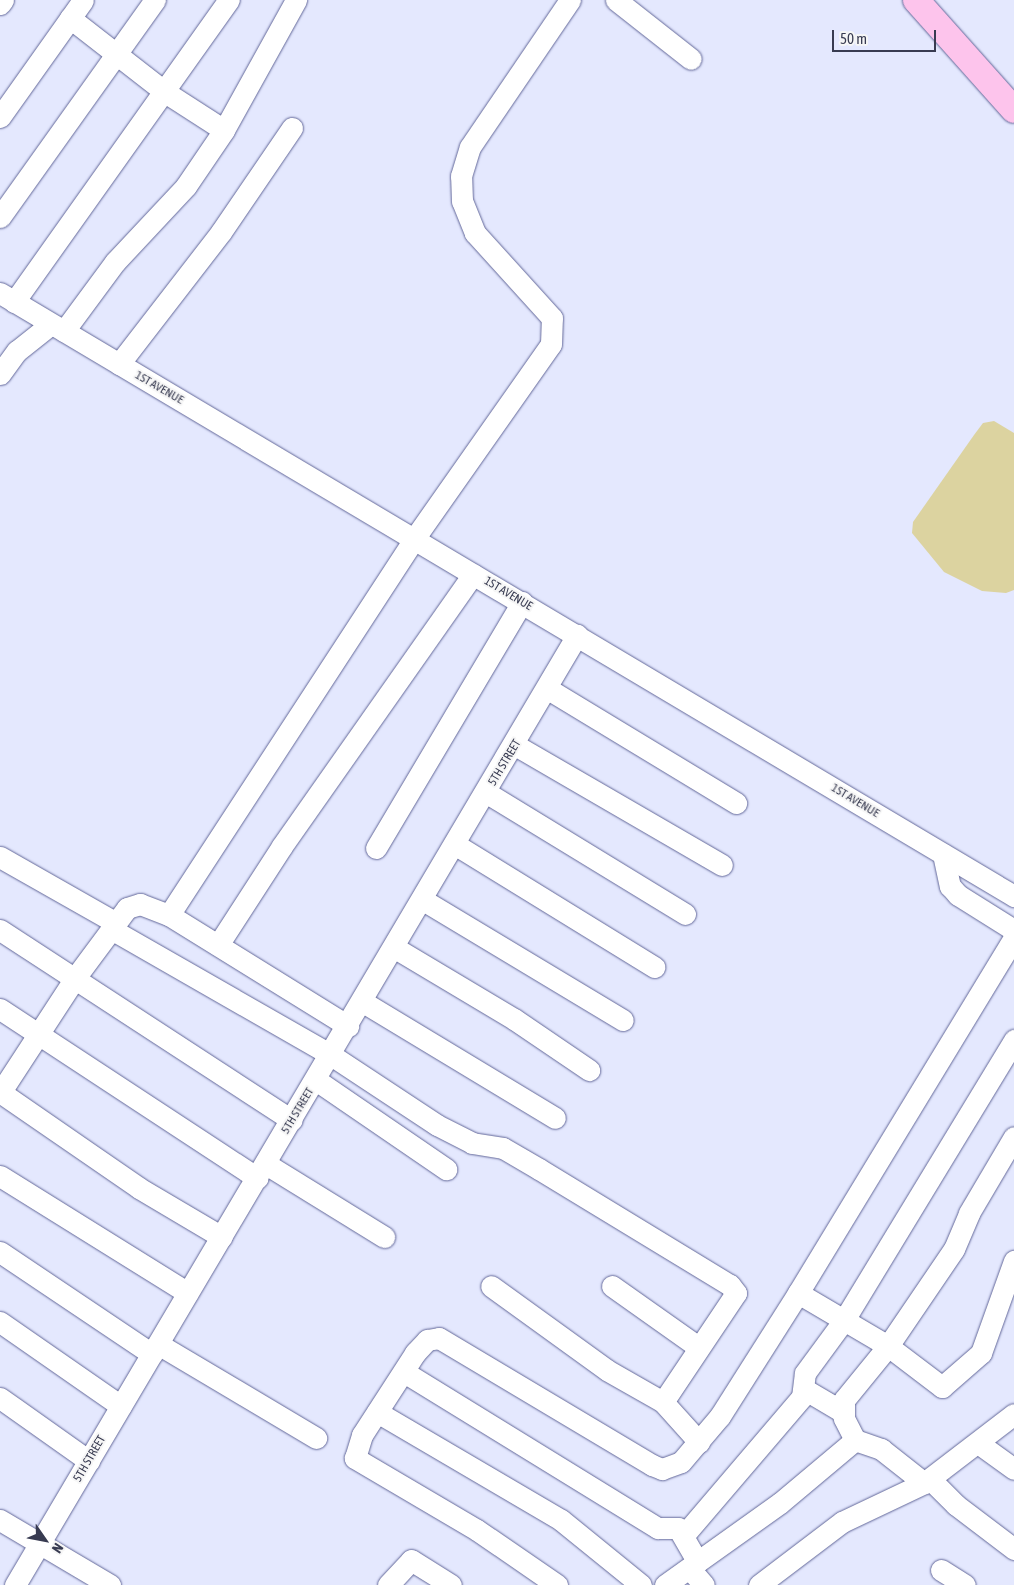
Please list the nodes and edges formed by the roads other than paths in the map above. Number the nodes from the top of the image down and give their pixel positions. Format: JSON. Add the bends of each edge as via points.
{"nodes":[{"id":1,"x":3,"y":0,"type":"edge"},
{"id":2,"x":83,"y":0,"type":"edge"},
{"id":3,"x":155,"y":0,"type":"edge"},
{"id":4,"x":229,"y":0,"type":"edge"},
{"id":5,"x":570,"y":0,"type":"edge"},
{"id":6,"x":616,"y":0,"type":"edge"},
{"id":7,"x":916,"y":0,"type":"edge"},
{"id":8,"x":936,"y":0,"type":"edge"},
{"id":9,"x":287,"y":3,"type":"edge"},
{"id":10,"x":0,"y":4,"type":"edge"},
{"id":11,"x":70,"y":18,"type":"junction"},
{"id":12,"x":116,"y":56,"type":"junction"},
{"id":13,"x":692,"y":59,"type":"dead end"},
{"id":14,"x":1014,"y":88,"type":"edge"},
{"id":15,"x":165,"y":92,"type":"junction"},
{"id":16,"x":1014,"y":110,"type":"edge"},
{"id":17,"x":0,"y":117,"type":"edge"},
{"id":18,"x":292,"y":128,"type":"dead end"},
{"id":19,"x":224,"y":130,"type":"junction"},
{"id":20,"x":0,"y":217,"type":"edge"},
{"id":21,"x":7,"y":297,"type":"edge"},
{"id":22,"x":57,"y":327,"type":"junction"},
{"id":23,"x":119,"y":364,"type":"junction"},
{"id":24,"x":0,"y":374,"type":"edge"},
{"id":25,"x":414,"y":539,"type":"junction"},
{"id":26,"x":473,"y":574,"type":"junction"},
{"id":27,"x":522,"y":602,"type":"junction"},
{"id":28,"x":577,"y":635,"type":"junction"},
{"id":29,"x":548,"y":689,"type":"junction"},
{"id":30,"x":515,"y":745,"type":"junction"},
{"id":31,"x":487,"y":793,"type":"junction"},
{"id":32,"x":736,"y":803,"type":"dead end"},
{"id":33,"x":456,"y":845,"type":"junction"},
{"id":34,"x":376,"y":848,"type":"dead end"},
{"id":35,"x":943,"y":854,"type":"junction"},
{"id":36,"x":0,"y":857,"type":"edge"},
{"id":37,"x":722,"y":865,"type":"dead end"},
{"id":38,"x":1014,"y":896,"type":"edge"},
{"id":39,"x":423,"y":900,"type":"junction"},
{"id":40,"x":685,"y":914,"type":"dead end"},
{"id":41,"x":170,"y":915,"type":"junction"},
{"id":42,"x":114,"y":926,"type":"junction"},
{"id":43,"x":0,"y":930,"type":"edge"},
{"id":44,"x":1014,"y":930,"type":"edge"},
{"id":45,"x":1014,"y":938,"type":"edge"},
{"id":46,"x":218,"y":945,"type":"junction"},
{"id":47,"x":394,"y":948,"type":"junction"},
{"id":48,"x":654,"y":967,"type":"dead end"},
{"id":49,"x":75,"y":978,"type":"junction"},
{"id":50,"x":363,"y":1002,"type":"junction"},
{"id":51,"x":0,"y":1009,"type":"edge"},
{"id":52,"x":623,"y":1020,"type":"dead end"},
{"id":53,"x":348,"y":1026,"type":"junction"},
{"id":54,"x":37,"y":1037,"type":"junction"},
{"id":55,"x":1014,"y":1040,"type":"edge"},
{"id":56,"x":331,"y":1055,"type":"junction"},
{"id":57,"x":589,"y":1070,"type":"dead end"},
{"id":58,"x":316,"y":1080,"type":"junction"},
{"id":59,"x":0,"y":1092,"type":"edge"},
{"id":60,"x":555,"y":1118,"type":"dead end"},
{"id":61,"x":292,"y":1120,"type":"junction"},
{"id":62,"x":1014,"y":1137,"type":"edge"},
{"id":63,"x":446,"y":1169,"type":"dead end"},
{"id":64,"x":262,"y":1171,"type":"junction"},
{"id":65,"x":0,"y":1176,"type":"edge"},
{"id":66,"x":222,"y":1237,"type":"junction"},
{"id":67,"x":384,"y":1237,"type":"dead end"},
{"id":68,"x":0,"y":1252,"type":"edge"},
{"id":69,"x":1014,"y":1261,"type":"edge"},
{"id":70,"x":491,"y":1286,"type":"dead end"},
{"id":71,"x":612,"y":1286,"type":"dead end"},
{"id":72,"x":188,"y":1293,"type":"junction"},
{"id":73,"x":798,"y":1293,"type":"junction"},
{"id":74,"x":844,"y":1320,"type":"junction"},
{"id":75,"x":0,"y":1322,"type":"edge"},
{"id":76,"x":888,"y":1346,"type":"junction"},
{"id":77,"x":698,"y":1347,"type":"junction"},
{"id":78,"x":155,"y":1349,"type":"junction"},
{"id":79,"x":404,"y":1372,"type":"junction"},
{"id":80,"x":804,"y":1389,"type":"junction"},
{"id":81,"x":0,"y":1398,"type":"edge"},
{"id":82,"x":663,"y":1402,"type":"junction"},
{"id":83,"x":121,"y":1406,"type":"junction"},
{"id":84,"x":377,"y":1412,"type":"junction"},
{"id":85,"x":842,"y":1412,"type":"junction"},
{"id":86,"x":1014,"y":1414,"type":"edge"},
{"id":87,"x":316,"y":1438,"type":"dead end"},
{"id":88,"x":855,"y":1440,"type":"junction"},
{"id":89,"x":699,"y":1442,"type":"junction"},
{"id":90,"x":978,"y":1443,"type":"junction"},
{"id":91,"x":89,"y":1461,"type":"junction"},
{"id":92,"x":1014,"y":1469,"type":"edge"},
{"id":93,"x":927,"y":1481,"type":"junction"},
{"id":94,"x":0,"y":1520,"type":"edge"},
{"id":95,"x":684,"y":1535,"type":"junction"},
{"id":96,"x":40,"y":1544,"type":"junction"},
{"id":97,"x":1014,"y":1550,"type":"edge"},
{"id":98,"x":694,"y":1566,"type":"junction"},
{"id":99,"x":941,"y":1570,"type":"dead end"},
{"id":100,"x":107,"y":1584,"type":"edge"},
{"id":101,"x":15,"y":1585,"type":"edge"},
{"id":102,"x":388,"y":1585,"type":"edge"},
{"id":103,"x":451,"y":1585,"type":"edge"},
{"id":104,"x":557,"y":1585,"type":"edge"},
{"id":105,"x":641,"y":1585,"type":"edge"},
{"id":106,"x":665,"y":1585,"type":"edge"},
{"id":107,"x":704,"y":1585,"type":"edge"},
{"id":108,"x":759,"y":1585,"type":"edge"},
{"id":109,"x":965,"y":1585,"type":"edge"}],
"edges":[{"from":1,"to":10,"type":"street"},
{"from":2,"to":11,"type":"street"},
{"from":3,"to":12,"type":"street"},
{"from":4,"to":15,"type":"street"},
{"from":5,"to":25,"type":"street","via":[[470,147],[461,176],[462,201],[475,233],[552,318],[551,344]]},
{"from":6,"to":13,"type":"street"},
{"from":7,"to":16,"type":"main road"},
{"from":8,"to":14,"type":"main road"},
{"from":9,"to":19,"type":"street"},
{"from":11,"to":12,"type":"street"},
{"from":11,"to":17,"type":"street"},
{"from":12,"to":15,"type":"street"},
{"from":12,"to":20,"type":"street"},
{"from":15,"to":19,"type":"street"},
{"from":15,"to":21,"type":"street"},
{"from":18,"to":23,"type":"street","via":[[221,232]]},
{"from":19,"to":22,"type":"street","via":[[186,186]]},
{"from":21,"to":22,"type":"street","name":"1ST AVENUE"},
{"from":22,"to":23,"type":"street","name":"1ST AVENUE"},
{"from":22,"to":24,"type":"street","via":[[17,351]]},
{"from":23,"to":25,"type":"street","name":"1ST AVENUE"},
{"from":25,"to":26,"type":"street","name":"1ST AVENUE"},
{"from":25,"to":41,"type":"street"},
{"from":26,"to":27,"type":"street","name":"1ST AVENUE"},
{"from":26,"to":46,"type":"street","via":[[282,846]]},
{"from":27,"to":28,"type":"street","name":"1ST AVENUE"},
{"from":27,"to":34,"type":"street"},
{"from":28,"to":29,"type":"street","name":"5TH STREET"},
{"from":28,"to":35,"type":"street","name":"1ST AVENUE"},
{"from":29,"to":30,"type":"street","name":"5TH STREET"},
{"from":29,"to":32,"type":"street"},
{"from":30,"to":31,"type":"street","name":"5TH STREET"},
{"from":30,"to":37,"type":"street"},
{"from":31,"to":33,"type":"street","name":"5TH STREET"},
{"from":31,"to":40,"type":"street"},
{"from":33,"to":39,"type":"street","name":"5TH STREET"},
{"from":33,"to":48,"type":"street"},
{"from":35,"to":38,"type":"street","name":"1ST AVENUE"},
{"from":35,"to":44,"type":"street","via":[[950,886],[958,895]]},
{"from":36,"to":42,"type":"street"},
{"from":39,"to":47,"type":"street","name":"5TH STREET"},
{"from":39,"to":52,"type":"street"},
{"from":41,"to":42,"type":"street","via":[[140,904],[127,908]]},
{"from":41,"to":46,"type":"street"},
{"from":42,"to":49,"type":"street"},
{"from":42,"to":56,"type":"street"},
{"from":43,"to":49,"type":"street"},
{"from":45,"to":73,"type":"street"},
{"from":46,"to":53,"type":"street"},
{"from":47,"to":50,"type":"street","name":"5TH STREET"},
{"from":47,"to":57,"type":"street","via":[[514,1019]]},
{"from":49,"to":54,"type":"street"},
{"from":49,"to":61,"type":"street"},
{"from":50,"to":53,"type":"street","name":"5TH STREET"},
{"from":50,"to":60,"type":"street"},
{"from":51,"to":54,"type":"street"},
{"from":53,"to":56,"type":"street","name":"5TH STREET"},
{"from":54,"to":59,"type":"street"},
{"from":54,"to":64,"type":"street"},
{"from":55,"to":74,"type":"street"},
{"from":56,"to":58,"type":"street","name":"5TH STREET"},
{"from":56,"to":77,"type":"street","via":[[437,1125],[472,1143],[515,1155],[732,1287],[735,1296]]},
{"from":58,"to":61,"type":"street","name":"5TH STREET"},
{"from":58,"to":63,"type":"street"},
{"from":59,"to":66,"type":"street","via":[[139,1188]]},
{"from":61,"to":64,"type":"street","name":"5TH STREET"},
{"from":62,"to":76,"type":"street","via":[[969,1213],[954,1249]]},
{"from":64,"to":66,"type":"street","name":"5TH STREET"},
{"from":64,"to":67,"type":"street"},
{"from":65,"to":72,"type":"street"},
{"from":66,"to":72,"type":"street","name":"5TH STREET"},
{"from":68,"to":78,"type":"street"},
{"from":69,"to":76,"type":"street","via":[[982,1353],[948,1386],[931,1383]]},
{"from":70,"to":82,"type":"street","via":[[607,1370]]},
{"from":71,"to":77,"type":"street"},
{"from":72,"to":78,"type":"street","name":"5TH STREET"},
{"from":73,"to":74,"type":"street"},
{"from":73,"to":89,"type":"street"},
{"from":74,"to":76,"type":"street"},
{"from":74,"to":80,"type":"street","via":[[804,1373]]},
{"from":75,"to":83,"type":"street"},
{"from":76,"to":85,"type":"street","via":[[844,1400]]},
{"from":77,"to":82,"type":"street"},
{"from":78,"to":83,"type":"street","name":"5TH STREET"},
{"from":78,"to":87,"type":"street"},
{"from":79,"to":84,"type":"street"},
{"from":79,"to":89,"type":"street","via":[[421,1344],[439,1338],[652,1465],[670,1468],[689,1456]]},
{"from":79,"to":95,"type":"street","via":[[658,1528],[672,1525]]},
{"from":80,"to":85,"type":"street"},
{"from":80,"to":95,"type":"street","via":[[802,1397]]},
{"from":81,"to":91,"type":"street"},
{"from":82,"to":89,"type":"street"},
{"from":83,"to":91,"type":"street","name":"5TH STREET"},
{"from":84,"to":104,"type":"street","via":[[354,1452],[357,1460],[477,1530]]},
{"from":84,"to":105,"type":"street","via":[[561,1520]]},
{"from":85,"to":88,"type":"street"},
{"from":86,"to":90,"type":"street"},
{"from":88,"to":93,"type":"street","via":[[881,1449]]},
{"from":88,"to":98,"type":"street","via":[[780,1503]]},
{"from":90,"to":92,"type":"street"},
{"from":90,"to":93,"type":"street"},
{"from":91,"to":96,"type":"street","name":"5TH STREET"},
{"from":93,"to":97,"type":"street"},
{"from":93,"to":108,"type":"street","via":[[842,1522]]},
{"from":94,"to":96,"type":"street"},
{"from":95,"to":98,"type":"street"},
{"from":96,"to":100,"type":"street"},
{"from":96,"to":101,"type":"street","name":"5TH STREET"},
{"from":98,"to":106,"type":"street"},
{"from":98,"to":107,"type":"street"},
{"from":99,"to":109,"type":"street"},
{"from":102,"to":103,"type":"street","via":[[411,1560]]}]}
